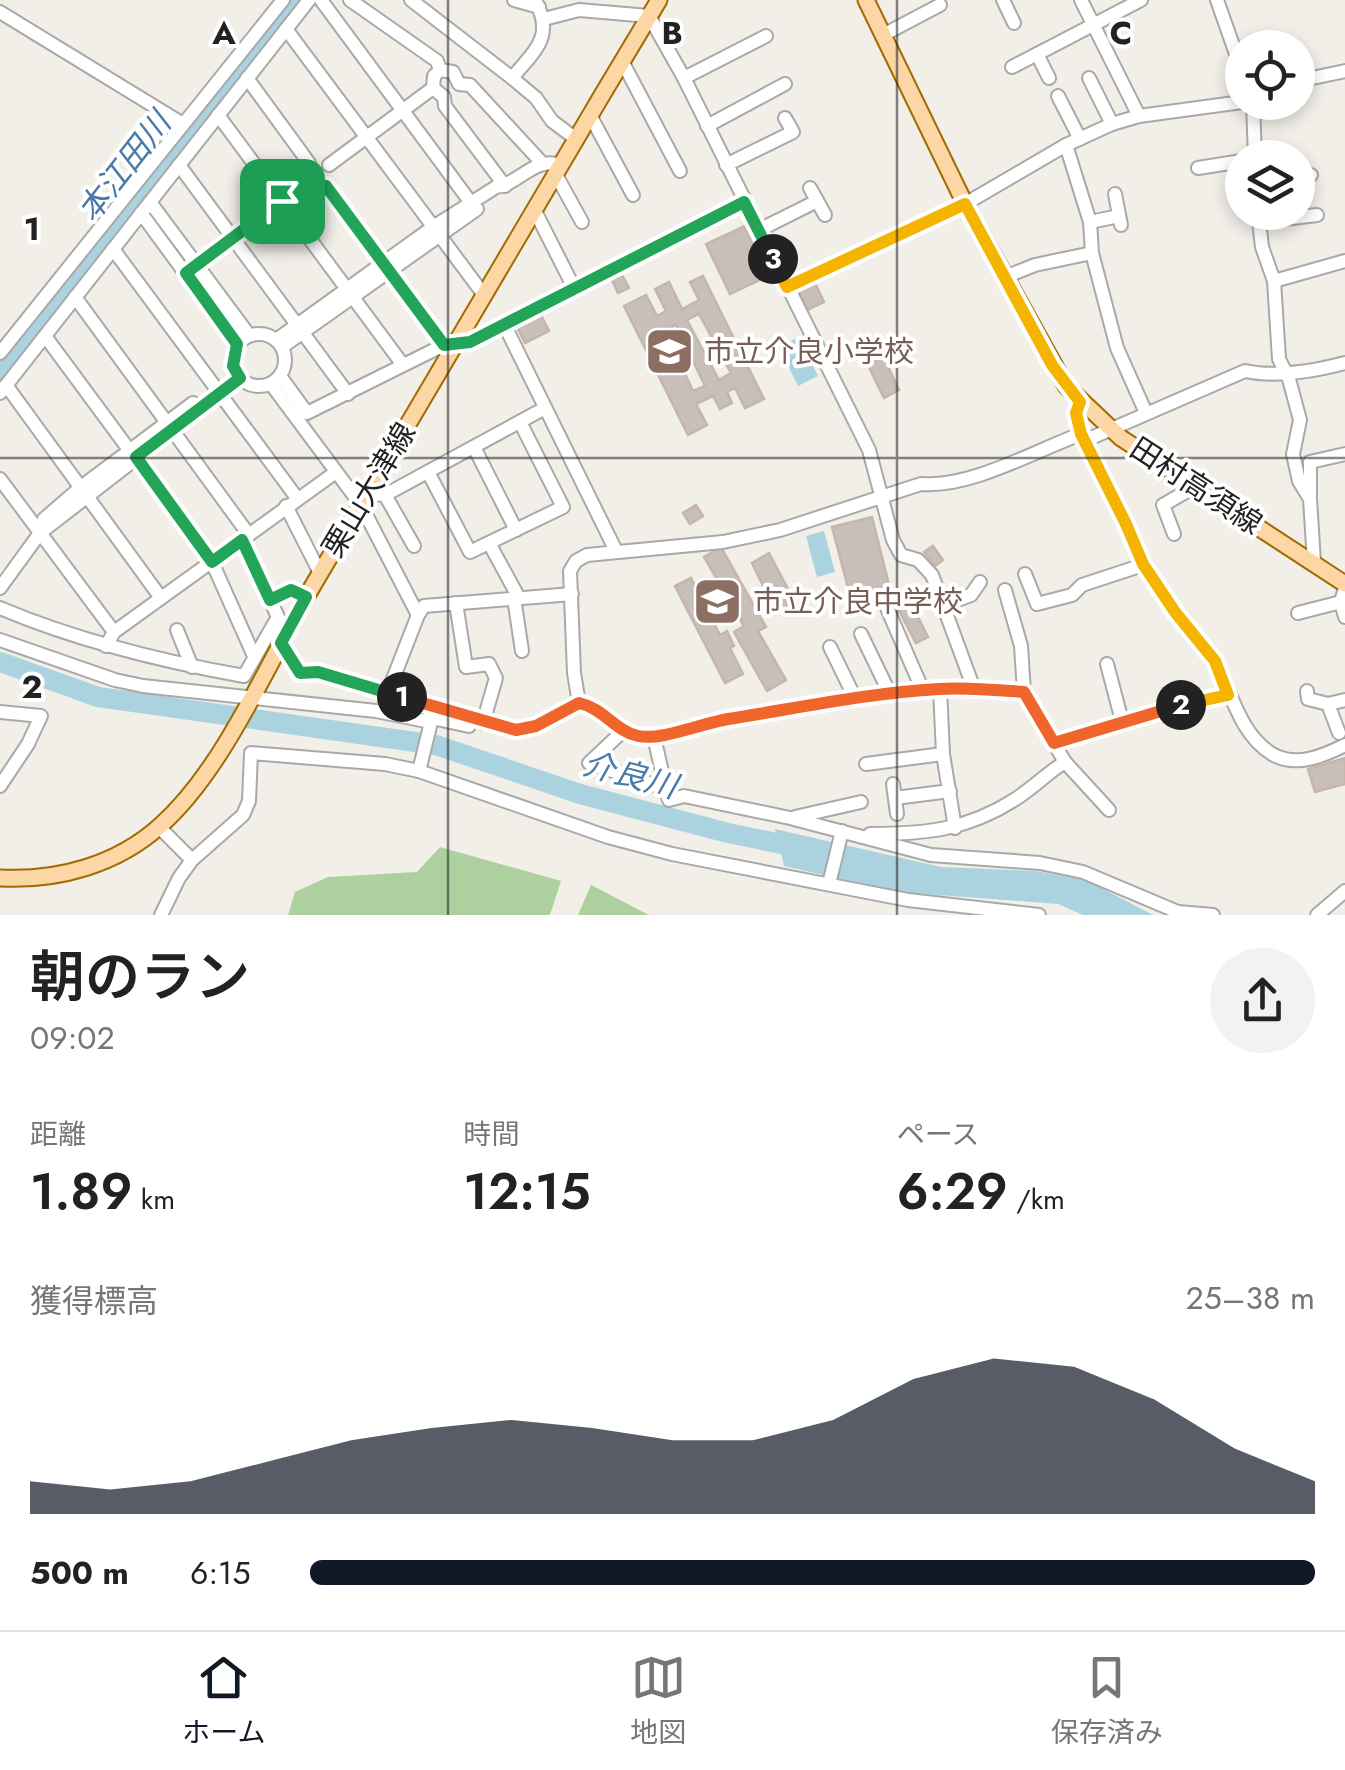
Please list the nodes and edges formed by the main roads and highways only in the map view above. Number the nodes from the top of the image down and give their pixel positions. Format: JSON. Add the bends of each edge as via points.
{"nodes":[{"id":1,"x":659,"y":0,"type":"edge"},
{"id":2,"x":866,"y":0,"type":"edge"},
{"id":3,"x":1344,"y":592,"type":"edge"},
{"id":4,"x":0,"y":878,"type":"edge"}],
"edges":[{"from":1,"to":4,"type":"main road","name":"栗山大津線","via":[[576,139],[552,167],[534,209],[194,787],[128,850],[82,870]]},
{"from":2,"to":3,"type":"main road","name":"田村高須線","via":[[965,204],[1052,365],[1080,402],[1110,429],[1314,562]]}]}
